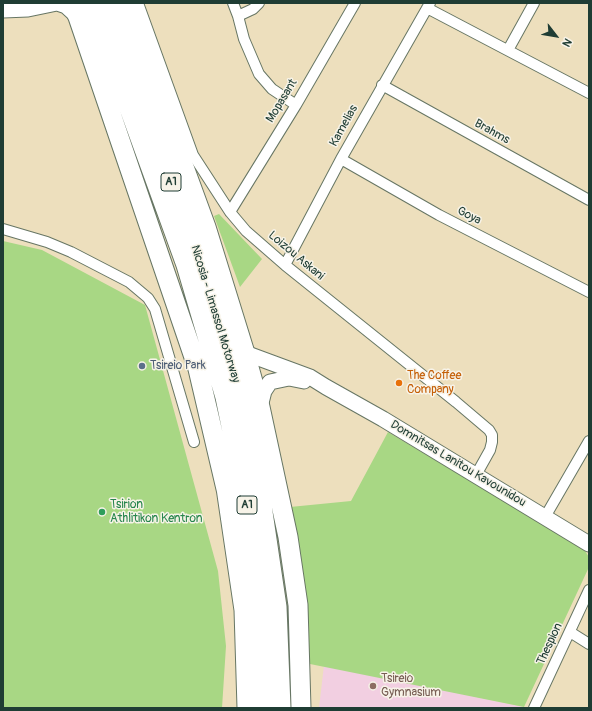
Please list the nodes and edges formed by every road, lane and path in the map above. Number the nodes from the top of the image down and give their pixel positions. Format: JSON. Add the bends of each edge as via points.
{"nodes":[{"id":1,"x":91,"y":3,"type":"edge"},
{"id":2,"x":106,"y":3,"type":"edge"},
{"id":3,"x":124,"y":3,"type":"edge"},
{"id":4,"x":138,"y":3,"type":"edge"},
{"id":5,"x":233,"y":3,"type":"edge"},
{"id":6,"x":259,"y":3,"type":"edge"},
{"id":7,"x":355,"y":3,"type":"edge"},
{"id":8,"x":534,"y":3,"type":"edge"},
{"id":9,"x":429,"y":5,"type":"edge"},
{"id":10,"x":3,"y":10,"type":"edge"},
{"id":11,"x":75,"y":10,"type":"edge"},
{"id":12,"x":238,"y":16,"type":"junction"},
{"id":13,"x":508,"y":50,"type":"junction"},
{"id":14,"x":382,"y":85,"type":"junction"},
{"id":15,"x":588,"y":89,"type":"edge"},
{"id":16,"x":296,"y":105,"type":"junction"},
{"id":17,"x":341,"y":159,"type":"junction"},
{"id":18,"x":589,"y":200,"type":"edge"},
{"id":19,"x":230,"y":212,"type":"junction"},
{"id":20,"x":3,"y":229,"type":"edge"},
{"id":21,"x":285,"y":265,"type":"junction"},
{"id":22,"x":589,"y":292,"type":"edge"},
{"id":23,"x":198,"y":306,"type":"junction"},
{"id":24,"x":239,"y":357,"type":"junction"},
{"id":25,"x":326,"y":387,"type":"junction"},
{"id":26,"x":260,"y":407,"type":"junction"},
{"id":27,"x":194,"y":442,"type":"dead end"},
{"id":28,"x":588,"y":446,"type":"edge"},
{"id":29,"x":476,"y":475,"type":"junction"},
{"id":30,"x":227,"y":493,"type":"junction"},
{"id":31,"x":545,"y":517,"type":"junction"},
{"id":32,"x":288,"y":537,"type":"junction"},
{"id":33,"x":589,"y":544,"type":"edge"},
{"id":34,"x":589,"y":590,"type":"edge"},
{"id":35,"x":570,"y":632,"type":"junction"},
{"id":36,"x":589,"y":644,"type":"edge"},
{"id":37,"x":247,"y":708,"type":"edge"},
{"id":38,"x":266,"y":708,"type":"edge"},
{"id":39,"x":281,"y":708,"type":"edge"},
{"id":40,"x":301,"y":708,"type":"edge"},
{"id":41,"x":534,"y":708,"type":"edge"}],
"edges":[{"from":1,"to":23,"type":"highway","name":"Nicosia - Limassol Motorway","number":"A1","via":[[186,266]]},
{"from":2,"to":24,"type":"highway","name":"Nicosia - Limassol Motorway","number":"A1","via":[[204,271]]},
{"from":3,"to":24,"type":"highway","via":[[206,227]]},
{"from":4,"to":19,"type":"street","name":"Loizou Askani","via":[[193,155]]},
{"from":5,"to":12,"type":"street"},
{"from":6,"to":12,"type":"street"},
{"from":7,"to":16,"type":"street","name":"Mopasant"},
{"from":8,"to":13,"type":"street"},
{"from":9,"to":13,"type":"street"},
{"from":9,"to":14,"type":"street","name":"Kamelias"},
{"from":10,"to":11,"type":"street","via":[[57,4]]},
{"from":11,"to":30,"type":"highway","via":[[198,369]]},
{"from":12,"to":16,"type":"street","via":[[244,40],[259,74],[272,89]]},
{"from":13,"to":15,"type":"street"},
{"from":14,"to":17,"type":"street","name":"Kamelias"},
{"from":14,"to":18,"type":"street","name":"Brahms"},
{"from":16,"to":19,"type":"street","name":"Mopasant"},
{"from":17,"to":21,"type":"street","name":"Kamelias"},
{"from":17,"to":22,"type":"street","name":"Goya","via":[[439,215]]},
{"from":19,"to":21,"type":"street","name":"Loizou Askani","via":[[246,231]]},
{"from":20,"to":27,"type":"street","via":[[54,244],[129,282],[148,298],[155,309]]},
{"from":21,"to":29,"type":"street","name":"Loizou Askani","via":[[489,430],[492,435],[490,450]]},
{"from":23,"to":30,"type":"highway"},
{"from":23,"to":38,"type":"highway","name":"Nicosia - Limassol Motorway","number":"A1","via":[[225,397],[245,494],[262,608]]},
{"from":24,"to":25,"type":"street","name":"Domnitsas Lanitou Kavounidou","via":[[310,377]]},
{"from":24,"to":26,"type":"highway"},
{"from":24,"to":32,"type":"highway"},
{"from":24,"to":39,"type":"highway","name":"Nicosia - Limassol Motorway","number":"A1","via":[[277,607]]},
{"from":25,"to":26,"type":"street","name":"Domnitsas Lanitou Kavounidou","via":[[289,378],[270,382],[264,391]]},
{"from":25,"to":29,"type":"street","name":"Domnitsas Lanitou Kavounidou"},
{"from":26,"to":32,"type":"highway"},
{"from":28,"to":31,"type":"street"},
{"from":29,"to":31,"type":"street","name":"Domnitsas Lanitou Kavounidou"},
{"from":30,"to":37,"type":"highway","via":[[244,610]]},
{"from":31,"to":33,"type":"street","name":"Domnitsas Lanitou Kavounidou"},
{"from":32,"to":40,"type":"highway","via":[[298,606]]},
{"from":34,"to":35,"type":"street","name":"Thespion"},
{"from":35,"to":36,"type":"street"},
{"from":35,"to":41,"type":"street","name":"Thespion"}]}
